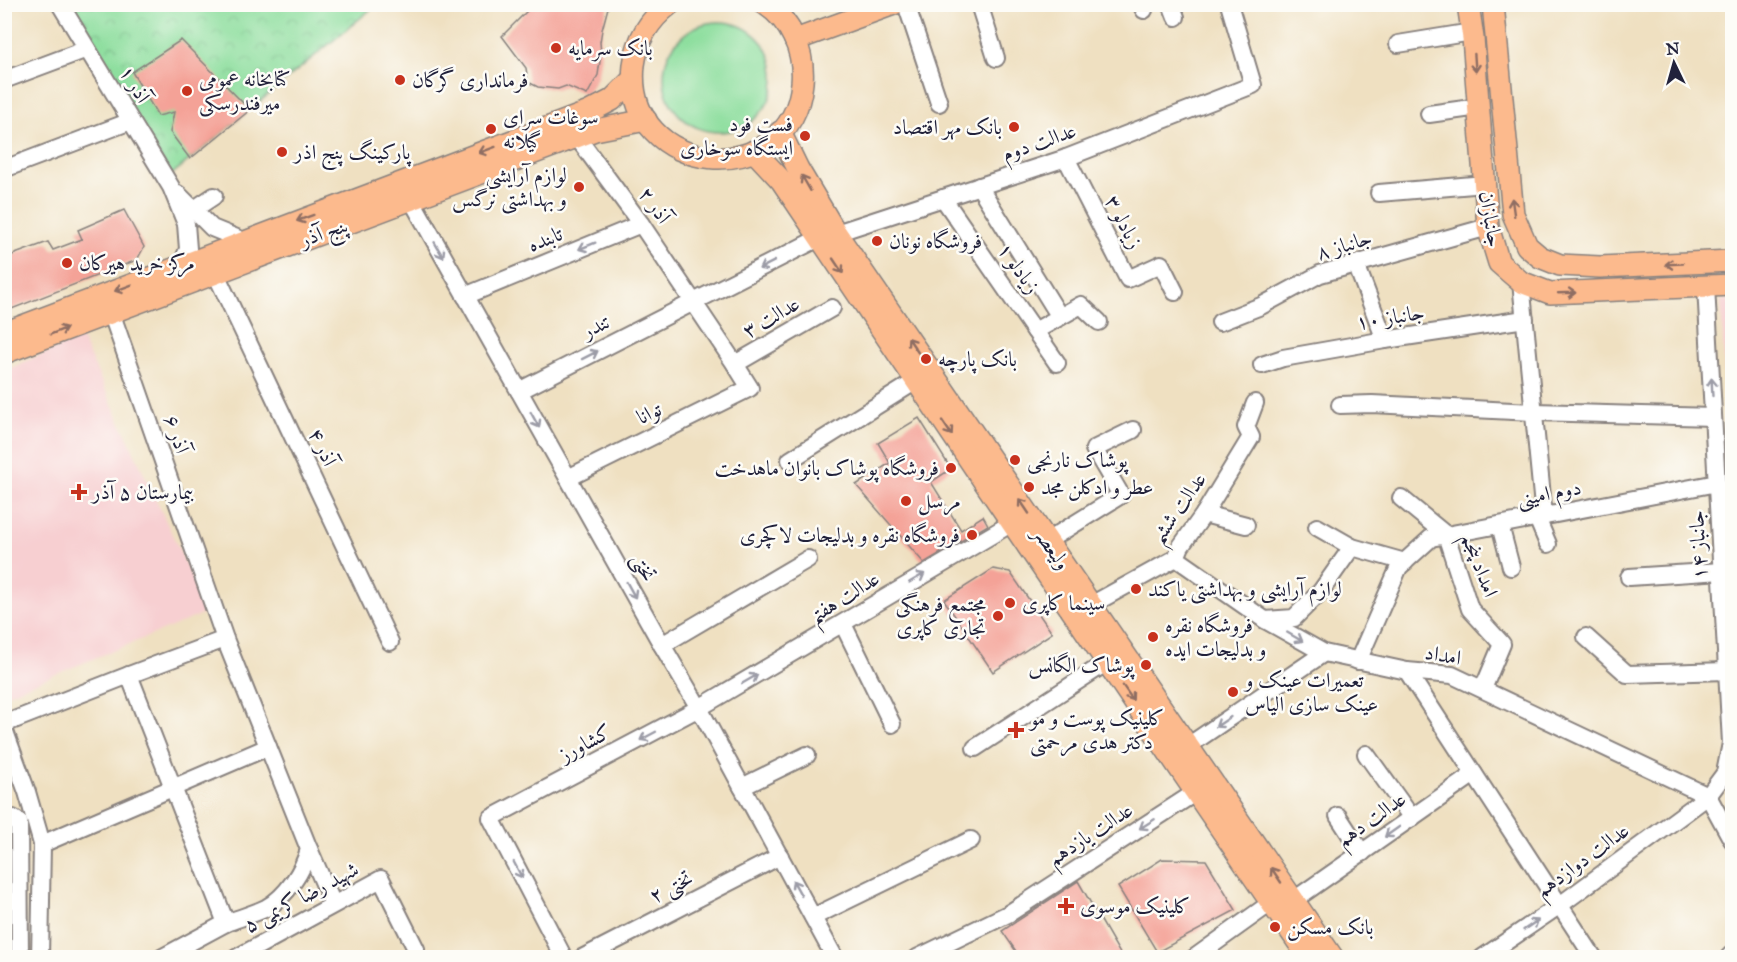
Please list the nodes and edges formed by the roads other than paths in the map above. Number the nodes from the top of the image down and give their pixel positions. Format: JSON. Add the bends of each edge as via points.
{"nodes":[{"id":1,"x":60,"y":4,"type":"edge"},
{"id":2,"x":765,"y":4,"type":"edge"},
{"id":3,"x":783,"y":4,"type":"edge"},
{"id":4,"x":894,"y":4,"type":"edge"},
{"id":5,"x":906,"y":4,"type":"edge"},
{"id":6,"x":979,"y":4,"type":"edge"},
{"id":7,"x":1229,"y":4,"type":"edge"},
{"id":8,"x":1468,"y":4,"type":"edge"},
{"id":9,"x":1493,"y":4,"type":"edge"},
{"id":10,"x":663,"y":6,"type":"edge"},
{"id":11,"x":1472,"y":32,"type":"junction"},
{"id":12,"x":802,"y":37,"type":"junction"},
{"id":13,"x":1398,"y":44,"type":"dead end"},
{"id":14,"x":87,"y":49,"type":"junction"},
{"id":15,"x":996,"y":58,"type":"dead end"},
{"id":16,"x":633,"y":79,"type":"junction"},
{"id":17,"x":4,"y":80,"type":"edge"},
{"id":18,"x":939,"y":103,"type":"dead end"},
{"id":19,"x":1479,"y":107,"type":"junction"},
{"id":20,"x":1429,"y":114,"type":"dead end"},
{"id":21,"x":646,"y":120,"type":"junction"},
{"id":22,"x":131,"y":121,"type":"junction"},
{"id":23,"x":780,"y":132,"type":"junction"},
{"id":24,"x":577,"y":137,"type":"junction"},
{"id":25,"x":754,"y":151,"type":"junction"},
{"id":26,"x":1066,"y":158,"type":"junction"},
{"id":27,"x":4,"y":169,"type":"edge"},
{"id":28,"x":1485,"y":184,"type":"junction"},
{"id":29,"x":979,"y":186,"type":"junction"},
{"id":30,"x":171,"y":187,"type":"junction"},
{"id":31,"x":1379,"y":193,"type":"dead end"},
{"id":32,"x":214,"y":196,"type":"dead end"},
{"id":33,"x":943,"y":198,"type":"junction"},
{"id":34,"x":411,"y":199,"type":"junction"},
{"id":35,"x":193,"y":210,"type":"junction"},
{"id":36,"x":641,"y":224,"type":"junction"},
{"id":37,"x":1488,"y":227,"type":"junction"},
{"id":38,"x":827,"y":235,"type":"junction"},
{"id":39,"x":244,"y":241,"type":"junction"},
{"id":40,"x":1732,"y":261,"type":"edge"},
{"id":41,"x":1356,"y":264,"type":"junction"},
{"id":42,"x":182,"y":266,"type":"junction"},
{"id":43,"x":215,"y":272,"type":"junction"},
{"id":44,"x":1521,"y":282,"type":"junction"},
{"id":45,"x":1732,"y":285,"type":"edge"},
{"id":46,"x":1706,"y":286,"type":"junction"},
{"id":47,"x":1175,"y":292,"type":"dead end"},
{"id":48,"x":465,"y":296,"type":"junction"},
{"id":49,"x":693,"y":302,"type":"junction"},
{"id":50,"x":832,"y":308,"type":"dead end"},
{"id":51,"x":111,"y":312,"type":"junction"},
{"id":52,"x":1060,"y":317,"type":"junction"},
{"id":53,"x":1525,"y":319,"type":"junction"},
{"id":54,"x":1099,"y":322,"type":"dead end"},
{"id":55,"x":1220,"y":322,"type":"dead end"},
{"id":56,"x":1035,"y":331,"type":"junction"},
{"id":57,"x":4,"y":333,"type":"edge"},
{"id":58,"x":1385,"y":340,"type":"junction"},
{"id":59,"x":4,"y":353,"type":"edge"},
{"id":60,"x":1057,"y":363,"type":"dead end"},
{"id":61,"x":735,"y":364,"type":"junction"},
{"id":62,"x":1262,"y":365,"type":"dead end"},
{"id":63,"x":916,"y":381,"type":"junction"},
{"id":64,"x":519,"y":390,"type":"junction"},
{"id":65,"x":1256,"y":403,"type":"dead end"},
{"id":66,"x":1340,"y":405,"type":"dead end"},
{"id":67,"x":1535,"y":412,"type":"junction"},
{"id":68,"x":1713,"y":417,"type":"junction"},
{"id":69,"x":1133,"y":430,"type":"dead end"},
{"id":70,"x":790,"y":460,"type":"dead end"},
{"id":71,"x":568,"y":478,"type":"junction"},
{"id":72,"x":1717,"y":483,"type":"junction"},
{"id":73,"x":1401,"y":498,"type":"dead end"},
{"id":74,"x":1204,"y":514,"type":"junction"},
{"id":75,"x":1540,"y":517,"type":"junction"},
{"id":76,"x":1012,"y":523,"type":"junction"},
{"id":77,"x":1246,"y":525,"type":"dead end"},
{"id":78,"x":1500,"y":525,"type":"junction"},
{"id":79,"x":1317,"y":527,"type":"dead end"},
{"id":80,"x":1446,"y":535,"type":"junction"},
{"id":81,"x":1047,"y":541,"type":"junction"},
{"id":82,"x":1548,"y":544,"type":"dead end"},
{"id":83,"x":1352,"y":547,"type":"junction"},
{"id":84,"x":1176,"y":558,"type":"junction"},
{"id":85,"x":808,"y":559,"type":"dead end"},
{"id":86,"x":1402,"y":565,"type":"junction"},
{"id":87,"x":1511,"y":567,"type":"dead end"},
{"id":88,"x":1722,"y":571,"type":"junction"},
{"id":89,"x":1629,"y":577,"type":"dead end"},
{"id":90,"x":1091,"y":605,"type":"junction"},
{"id":91,"x":1265,"y":620,"type":"junction"},
{"id":92,"x":843,"y":624,"type":"junction"},
{"id":93,"x":1586,"y":637,"type":"dead end"},
{"id":94,"x":225,"y":639,"type":"junction"},
{"id":95,"x":390,"y":642,"type":"dead end"},
{"id":96,"x":662,"y":645,"type":"junction"},
{"id":97,"x":1324,"y":653,"type":"junction"},
{"id":98,"x":1358,"y":661,"type":"junction"},
{"id":99,"x":1107,"y":662,"type":"junction"},
{"id":100,"x":1407,"y":671,"type":"junction"},
{"id":101,"x":1727,"y":671,"type":"junction"},
{"id":102,"x":129,"y":675,"type":"junction"},
{"id":103,"x":1483,"y":689,"type":"junction"},
{"id":104,"x":699,"y":708,"type":"junction"},
{"id":105,"x":4,"y":724,"type":"edge"},
{"id":106,"x":892,"y":724,"type":"dead end"},
{"id":107,"x":4,"y":729,"type":"edge"},
{"id":108,"x":1732,"y":743,"type":"edge"},
{"id":109,"x":1188,"y":746,"type":"junction"},
{"id":110,"x":268,"y":747,"type":"junction"},
{"id":111,"x":975,"y":748,"type":"dead end"},
{"id":112,"x":807,"y":754,"type":"dead end"},
{"id":113,"x":1366,"y":754,"type":"dead end"},
{"id":114,"x":1474,"y":774,"type":"junction"},
{"id":115,"x":742,"y":787,"type":"junction"},
{"id":116,"x":172,"y":788,"type":"junction"},
{"id":117,"x":1196,"y":792,"type":"junction"},
{"id":118,"x":1708,"y":796,"type":"junction"},
{"id":119,"x":1338,"y":816,"type":"dead end"},
{"id":120,"x":4,"y":818,"type":"edge"},
{"id":121,"x":1412,"y":818,"type":"junction"},
{"id":122,"x":971,"y":840,"type":"dead end"},
{"id":123,"x":1732,"y":840,"type":"edge"},
{"id":124,"x":42,"y":844,"type":"junction"},
{"id":125,"x":309,"y":849,"type":"junction"},
{"id":126,"x":1362,"y":853,"type":"junction"},
{"id":127,"x":780,"y":856,"type":"junction"},
{"id":128,"x":1294,"y":900,"type":"junction"},
{"id":129,"x":1272,"y":902,"type":"junction"},
{"id":130,"x":333,"y":904,"type":"junction"},
{"id":131,"x":1560,"y":905,"type":"junction"},
{"id":132,"x":813,"y":916,"type":"junction"},
{"id":133,"x":226,"y":923,"type":"junction"},
{"id":134,"x":416,"y":949,"type":"dead end"},
{"id":135,"x":1732,"y":954,"type":"edge"},
{"id":136,"x":20,"y":957,"type":"edge"},
{"id":137,"x":40,"y":957,"type":"edge"},
{"id":138,"x":161,"y":957,"type":"edge"},
{"id":139,"x":236,"y":957,"type":"edge"},
{"id":140,"x":564,"y":957,"type":"edge"},
{"id":141,"x":582,"y":957,"type":"edge"},
{"id":142,"x":835,"y":957,"type":"edge"},
{"id":143,"x":916,"y":957,"type":"edge"},
{"id":144,"x":1194,"y":957,"type":"edge"},
{"id":145,"x":1309,"y":957,"type":"edge"},
{"id":146,"x":1333,"y":957,"type":"edge"},
{"id":147,"x":1482,"y":957,"type":"edge"},
{"id":148,"x":1594,"y":957,"type":"edge"},
{"id":149,"x":1728,"y":957,"type":"edge"}],
"edges":[{"from":1,"to":14,"type":"street","name":"۱ آذر"},
{"from":2,"to":12,"type":"main road"},
{"from":3,"to":12,"type":"main road","via":[[795,15]]},
{"from":4,"to":12,"type":"main road"},
{"from":5,"to":18,"type":"street"},
{"from":6,"to":15,"type":"street"},
{"from":7,"to":26,"type":"street","name":"عدالت دوم","via":[[1253,85]]},
{"from":8,"to":11,"type":"main road","name":"جانبازان"},
{"from":40,"to":9,"type":"main road","name":"جانبازان","one_way":true,"via":[[1560,265],[1540,257],[1527,246],[1513,214]]},
{"from":10,"to":16,"type":"main road","via":[[645,30],[635,54]]},
{"from":11,"to":13,"type":"street"},
{"from":11,"to":19,"type":"main road","name":"جانبازان","one_way":true},
{"from":12,"to":23,"type":"main road","via":[[801,93]]},
{"from":14,"to":17,"type":"street"},
{"from":14,"to":22,"type":"street","name":"۱ آذر"},
{"from":16,"to":21,"type":"main road","via":[[634,94]]},
{"from":16,"to":39,"type":"main road","name":"پنج آذر","one_way":true,"via":[[612,99],[589,112]]},
{"from":19,"to":20,"type":"street"},
{"from":19,"to":28,"type":"main road","name":"جانبازان"},
{"from":21,"to":24,"type":"main road","name":"پنج آذر"},
{"from":21,"to":25,"type":"main road","via":[[664,141],[688,154],[728,159]]},
{"from":22,"to":27,"type":"street"},
{"from":22,"to":30,"type":"street","name":"۱ آذر"},
{"from":23,"to":25,"type":"main road"},
{"from":38,"to":23,"type":"main road","name":"ولیعصر","one_way":true},
{"from":24,"to":34,"type":"main road","name":"پنج آذر"},
{"from":24,"to":36,"type":"street","name":"۲ آذر"},
{"from":25,"to":38,"type":"main road","name":"ولیعصر"},
{"from":26,"to":29,"type":"street","name":"عدالت دوم"},
{"from":26,"to":47,"type":"street","name":"زیادلو ۳","via":[[1128,279],[1161,264]]},
{"from":28,"to":31,"type":"street"},
{"from":28,"to":37,"type":"main road","name":"جانبازان"},
{"from":29,"to":33,"type":"street","name":"عدالت دوم"},
{"from":29,"to":52,"type":"street"},
{"from":30,"to":35,"type":"street"},
{"from":30,"to":42,"type":"street","via":[[186,224],[188,249]]},
{"from":32,"to":35,"type":"street"},
{"from":33,"to":38,"type":"street","name":"عدالت دوم"},
{"from":33,"to":56,"type":"street","name":"زیادلو ۱"},
{"from":34,"to":43,"type":"main road","name":"پنج آذر"},
{"from":34,"to":48,"type":"street","name":"تختی","one_way":true},
{"from":35,"to":39,"type":"street","via":[[212,228]]},
{"from":36,"to":48,"type":"street","name":"تابنده","one_way":true},
{"from":36,"to":49,"type":"street","name":"۲ آذر"},
{"from":37,"to":41,"type":"street","name":"جانباز ۸"},
{"from":37,"to":44,"type":"main road","name":"جانبازان","via":[[1500,263]]},
{"from":38,"to":49,"type":"street","name":"تندر","one_way":true},
{"from":38,"to":63,"type":"main road","name":"ولیعصر","one_way":true},
{"from":81,"to":38,"type":"main road","name":"ولیعصر","one_way":true},
{"from":39,"to":42,"type":"main road","name":"پنج آذر"},
{"from":41,"to":55,"type":"street","name":"جانباز ۸","via":[[1320,274],[1262,306]]},
{"from":41,"to":58,"type":"street"},
{"from":42,"to":57,"type":"main road","name":"پنج آذر","one_way":true},
{"from":43,"to":51,"type":"main road","name":"پنج آذر"},
{"from":43,"to":95,"type":"street","name":"آذر ۴"},
{"from":44,"to":46,"type":"main road","name":"جانبازان","one_way":true,"via":[[1550,293]]},
{"from":44,"to":53,"type":"street"},
{"from":45,"to":46,"type":"main road","name":"جانبازان"},
{"from":68,"to":46,"type":"street","name":"جانباز ۱۴","one_way":true},
{"from":48,"to":64,"type":"street","name":"تختی"},
{"from":49,"to":61,"type":"street","name":"عدالت ۳"},
{"from":64,"to":49,"type":"street","name":"تندر","one_way":true},
{"from":50,"to":61,"type":"street","name":"عدالت ۳"},
{"from":59,"to":51,"type":"main road","name":"پنج آذر","one_way":true},
{"from":51,"to":94,"type":"street","name":"آذر ۶"},
{"from":52,"to":54,"type":"street","via":[[1081,305]]},
{"from":52,"to":56,"type":"street"},
{"from":53,"to":58,"type":"street","name":"۱۰ جانباز"},
{"from":53,"to":67,"type":"street"},
{"from":56,"to":60,"type":"street","name":"زیادلو ۱"},
{"from":58,"to":62,"type":"street","name":"۱۰ جانباز"},
{"from":61,"to":71,"type":"street","name":"توانا","via":[[750,388]]},
{"from":63,"to":70,"type":"street"},
{"from":63,"to":76,"type":"main road","name":"ولیعصر","one_way":true},
{"from":64,"to":71,"type":"street","name":"تختی","one_way":true},
{"from":65,"to":74,"type":"street","name":"عدالت ششم","via":[[1246,427],[1251,437]]},
{"from":66,"to":67,"type":"street"},
{"from":67,"to":68,"type":"street"},
{"from":67,"to":75,"type":"street"},
{"from":68,"to":72,"type":"street","name":"جانباز ۱۴"},
{"from":69,"to":81,"type":"street","via":[[1094,449],[1120,495]]},
{"from":71,"to":96,"type":"street","name":"تختی","one_way":true},
{"from":72,"to":75,"type":"street","name":"دوم امینی"},
{"from":72,"to":88,"type":"street","name":"جانباز ۱۴"},
{"from":73,"to":80,"type":"street","name":"امداد پنجم"},
{"from":74,"to":77,"type":"street"},
{"from":74,"to":84,"type":"street","name":"عدالت ششم"},
{"from":75,"to":78,"type":"street","name":"دوم امینی"},
{"from":75,"to":82,"type":"street"},
{"from":92,"to":76,"type":"street","name":"عدالت هفتم","one_way":true},
{"from":76,"to":99,"type":"main road","name":"ولیعصر"},
{"from":78,"to":80,"type":"street","name":"دوم امینی"},
{"from":78,"to":87,"type":"street"},
{"from":79,"to":83,"type":"street"},
{"from":80,"to":86,"type":"street","name":"دوم امینی","via":[[1431,538]]},
{"from":80,"to":103,"type":"street","name":"امداد پنجم","via":[[1470,609],[1502,644]]},
{"from":81,"to":90,"type":"main road","name":"ولیعصر"},
{"from":83,"to":86,"type":"street"},
{"from":83,"to":91,"type":"street","via":[[1321,591],[1294,618]]},
{"from":84,"to":90,"type":"street","name":"عدالت ششم"},
{"from":84,"to":91,"type":"street","name":"امداد"},
{"from":85,"to":96,"type":"street"},
{"from":86,"to":98,"type":"street"},
{"from":88,"to":89,"type":"street"},
{"from":88,"to":101,"type":"street","name":"جانباز ۱۴"},
{"from":90,"to":109,"type":"main road","name":"ولیعصر"},
{"from":91,"to":97,"type":"street","name":"امداد","one_way":true},
{"from":104,"to":92,"type":"street","name":"عدالت هفتم","one_way":true},
{"from":92,"to":106,"type":"street"},
{"from":93,"to":101,"type":"street","via":[[1627,674]]},
{"from":94,"to":102,"type":"street"},
{"from":94,"to":110,"type":"street","name":"آذر ۶"},
{"from":96,"to":104,"type":"street","name":"تختی"},
{"from":97,"to":98,"type":"street","name":"امداد"},
{"from":97,"to":109,"type":"street","one_way":true},
{"from":98,"to":100,"type":"street","name":"امداد"},
{"from":99,"to":111,"type":"street"},
{"from":99,"to":117,"type":"main road","name":"ولیعصر","one_way":true},
{"from":100,"to":103,"type":"street","name":"امداد","via":[[1452,675]]},
{"from":100,"to":114,"type":"street"},
{"from":101,"to":108,"type":"street","name":"جانباز ۱۴"},
{"from":102,"to":105,"type":"street"},
{"from":102,"to":116,"type":"street"},
{"from":103,"to":118,"type":"street","name":"امداد"},
{"from":104,"to":115,"type":"street","name":"تختی"},
{"from":104,"to":140,"type":"street","name":"کشاورز","one_way":true,"via":[[491,818]]},
{"from":107,"to":124,"type":"street"},
{"from":108,"to":118,"type":"street","name":"جانباز ۱۴","via":[[1725,773]]},
{"from":128,"to":109,"type":"main road","name":"ولیعصر","one_way":true},
{"from":110,"to":116,"type":"street"},
{"from":110,"to":125,"type":"street","name":"آذر ۶"},
{"from":112,"to":115,"type":"street"},
{"from":113,"to":121,"type":"street"},
{"from":114,"to":121,"type":"street","name":"عدالت دهم"},
{"from":114,"to":131,"type":"street"},
{"from":115,"to":127,"type":"street","name":"تختی"},
{"from":116,"to":124,"type":"street"},
{"from":116,"to":133,"type":"street"},
{"from":117,"to":129,"type":"main road","name":"ولیعصر"},
{"from":117,"to":143,"type":"street","name":"عدالت یازدهم","one_way":true,"via":[[1008,914]]},
{"from":118,"to":123,"type":"street"},
{"from":118,"to":131,"type":"street","name":"عدالت دوازدهم"},
{"from":119,"to":126,"type":"street"},
{"from":120,"to":136,"type":"street","via":[[19,822]]},
{"from":121,"to":126,"type":"street","name":"عدالت دهم","one_way":true},
{"from":122,"to":132,"type":"street"},
{"from":124,"to":137,"type":"street"},
{"from":125,"to":130,"type":"street","name":"آذر ۶"},
{"from":125,"to":133,"type":"street","via":[[291,886],[267,907]]},
{"from":126,"to":128,"type":"street","name":"عدالت دهم"},
{"from":132,"to":127,"type":"street","name":"تختی","one_way":true},
{"from":127,"to":141,"type":"street","name":"تختی ۲"},
{"from":128,"to":146,"type":"main road","name":"ولیعصر"},
{"from":129,"to":144,"type":"street"},
{"from":129,"to":145,"type":"main road","name":"ولیعصر"},
{"from":130,"to":134,"type":"street","name":"شهید رضا کریمی ۵","via":[[381,879]]},
{"from":130,"to":139,"type":"street","name":"شهید رضا کریمی ۵"},
{"from":147,"to":131,"type":"street","name":"عدالت دوازدهم","one_way":true},
{"from":131,"to":148,"type":"street"},
{"from":132,"to":142,"type":"street","name":"تختی"},
{"from":133,"to":138,"type":"street"},
{"from":135,"to":149,"type":"street"}]}
